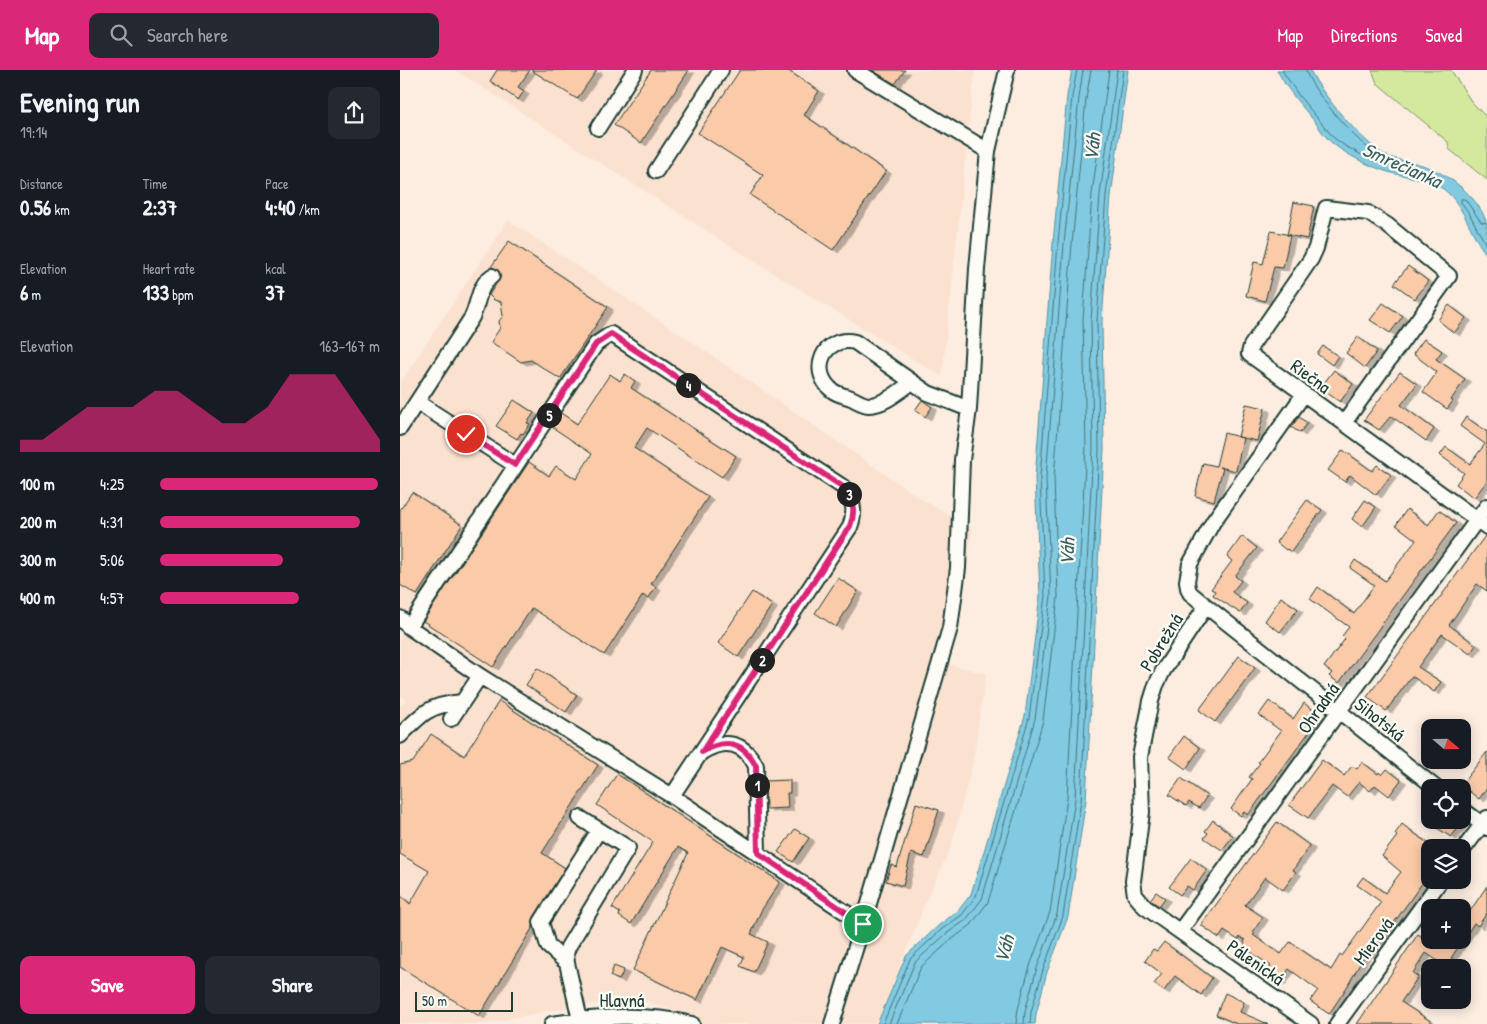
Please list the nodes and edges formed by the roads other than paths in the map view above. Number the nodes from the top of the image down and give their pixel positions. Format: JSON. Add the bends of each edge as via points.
{"nodes":[{"id":1,"x":635,"y":70,"type":"edge"},
{"id":2,"x":721,"y":70,"type":"edge"},
{"id":3,"x":855,"y":70,"type":"edge"},
{"id":4,"x":1007,"y":70,"type":"edge"},
{"id":5,"x":598,"y":128,"type":"dead end"},
{"id":6,"x":988,"y":151,"type":"junction"},
{"id":7,"x":656,"y":171,"type":"dead end"},
{"id":8,"x":492,"y":276,"type":"dead end"},
{"id":9,"x":912,"y":382,"type":"junction"},
{"id":10,"x":1304,"y":394,"type":"junction"},
{"id":11,"x":418,"y":402,"type":"junction"},
{"id":12,"x":969,"y":409,"type":"junction"},
{"id":13,"x":1344,"y":423,"type":"junction"},
{"id":14,"x":400,"y":428,"type":"edge"},
{"id":15,"x":515,"y":465,"type":"junction"},
{"id":16,"x":1487,"y":506,"type":"edge"},
{"id":17,"x":1482,"y":523,"type":"edge"},
{"id":18,"x":1206,"y":606,"type":"junction"},
{"id":19,"x":404,"y":623,"type":"edge"},
{"id":20,"x":480,"y":676,"type":"junction"},
{"id":21,"x":462,"y":702,"type":"junction"},
{"id":22,"x":1340,"y":711,"type":"junction"},
{"id":23,"x":451,"y":719,"type":"dead end"},
{"id":24,"x":400,"y":736,"type":"edge"},
{"id":25,"x":702,"y":752,"type":"junction"},
{"id":26,"x":1425,"y":779,"type":"edge"},
{"id":27,"x":672,"y":796,"type":"junction"},
{"id":28,"x":1471,"y":814,"type":"edge"},
{"id":29,"x":580,"y":818,"type":"dead end"},
{"id":30,"x":1485,"y":824,"type":"edge"},
{"id":31,"x":599,"y":830,"type":"junction"},
{"id":32,"x":1471,"y":840,"type":"edge"},
{"id":33,"x":758,"y":853,"type":"junction"},
{"id":34,"x":1435,"y":889,"type":"edge"},
{"id":35,"x":863,"y":924,"type":"junction"},
{"id":36,"x":1180,"y":931,"type":"junction"},
{"id":37,"x":567,"y":963,"type":"junction"},
{"id":38,"x":580,"y":1020,"type":"junction"},
{"id":39,"x":600,"y":1021,"type":"edge"},
{"id":40,"x":669,"y":1022,"type":"edge"},
{"id":41,"x":552,"y":1024,"type":"edge"},
{"id":42,"x":692,"y":1024,"type":"edge"},
{"id":43,"x":832,"y":1024,"type":"edge"},
{"id":44,"x":1311,"y":1024,"type":"edge"},
{"id":45,"x":1338,"y":1024,"type":"edge"}],
"edges":[{"from":1,"to":5,"type":"street"},
{"from":2,"to":7,"type":"street"},
{"from":3,"to":6,"type":"street"},
{"from":4,"to":6,"type":"street"},
{"from":6,"to":12,"type":"street"},
{"from":8,"to":11,"type":"street","via":[[482,286],[477,308]]},
{"from":9,"to":9,"type":"street","via":[[887,400],[869,405],[833,391],[822,376],[821,363],[831,346],[855,342]]},
{"from":9,"to":12,"type":"street","via":[[928,393]]},
{"from":10,"to":13,"type":"street","name":"Riečna"},
{"from":10,"to":13,"type":"street","name":"Riečna","via":[[1249,354],[1251,346],[1312,260],[1326,208],[1362,211],[1387,225],[1450,276]]},
{"from":10,"to":18,"type":"street","name":"Pobrežná","via":[[1213,522],[1190,564],[1188,588]]},
{"from":11,"to":14,"type":"street"},
{"from":11,"to":15,"type":"street"},
{"from":12,"to":35,"type":"street","via":[[962,460],[958,568],[950,628]]},
{"from":13,"to":17,"type":"street","name":"Riečna"},
{"from":15,"to":19,"type":"street"},
{"from":15,"to":25,"type":"street","via":[[596,344],[611,334],[849,493],[854,509],[850,526]]},
{"from":16,"to":17,"type":"street","name":"Ohradná"},
{"from":17,"to":22,"type":"street","name":"Ohradná"},
{"from":18,"to":22,"type":"street","name":"Sihotská"},
{"from":18,"to":36,"type":"street","name":"Pobrežná","via":[[1156,685],[1140,757],[1142,812],[1133,881],[1135,895]]},
{"from":19,"to":20,"type":"street"},
{"from":20,"to":21,"type":"street"},
{"from":20,"to":27,"type":"street"},
{"from":21,"to":23,"type":"street"},
{"from":21,"to":24,"type":"street","via":[[428,710]]},
{"from":22,"to":26,"type":"street","name":"Sihotská"},
{"from":22,"to":36,"type":"street","name":"Ohradná"},
{"from":25,"to":27,"type":"street"},
{"from":25,"to":33,"type":"street","via":[[711,746],[725,744],[735,745],[750,755],[756,766]]},
{"from":27,"to":33,"type":"street"},
{"from":28,"to":30,"type":"street"},
{"from":29,"to":31,"type":"street"},
{"from":30,"to":32,"type":"street"},
{"from":31,"to":37,"type":"street","via":[[541,922],[548,946]]},
{"from":31,"to":37,"type":"street","via":[[628,848],[568,947]]},
{"from":33,"to":35,"type":"street"},
{"from":34,"to":45,"type":"street","name":"Mierová"},
{"from":35,"to":43,"type":"street"},
{"from":36,"to":44,"type":"street","name":"Pálenická"},
{"from":37,"to":38,"type":"street"},
{"from":38,"to":39,"type":"street","name":"Hlavná"},
{"from":38,"to":41,"type":"street","name":"Hlavná"},
{"from":39,"to":40,"type":"street","name":"Hlavná","via":[[635,1017]]},
{"from":40,"to":42,"type":"street","name":"Hlavná"}]}
